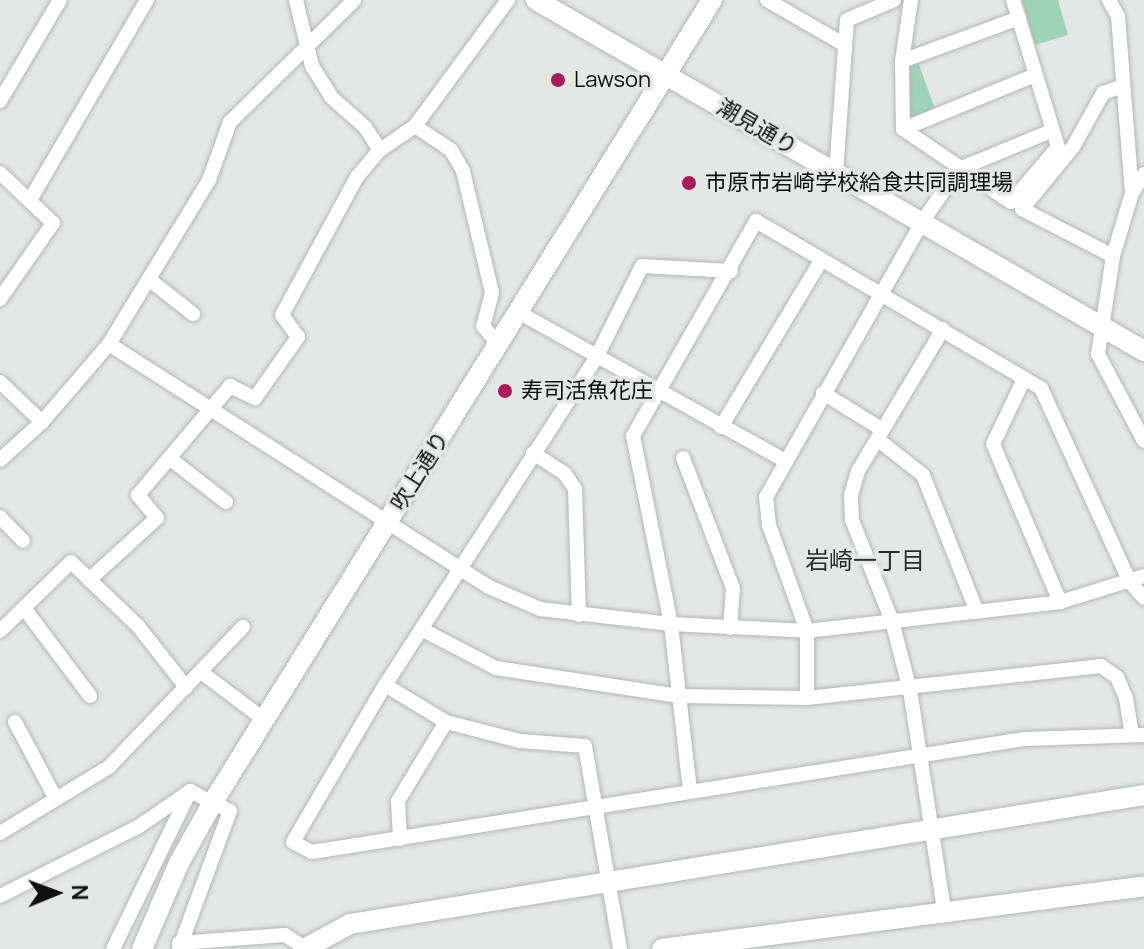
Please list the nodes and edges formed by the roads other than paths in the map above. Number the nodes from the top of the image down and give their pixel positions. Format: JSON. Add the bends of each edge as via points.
{"nodes":[{"id":1,"x":60,"y":0,"type":"edge"},
{"id":2,"x":147,"y":0,"type":"edge"},
{"id":3,"x":296,"y":0,"type":"edge"},
{"id":4,"x":354,"y":0,"type":"edge"},
{"id":5,"x":508,"y":0,"type":"edge"},
{"id":6,"x":536,"y":0,"type":"edge"},
{"id":7,"x":712,"y":0,"type":"edge"},
{"id":8,"x":767,"y":0,"type":"edge"},
{"id":9,"x":894,"y":0,"type":"edge"},
{"id":10,"x":911,"y":0,"type":"edge"},
{"id":11,"x":1013,"y":0,"type":"edge"},
{"id":12,"x":1109,"y":0,"type":"edge"},
{"id":13,"x":1019,"y":18,"type":"junction"},
{"id":14,"x":845,"y":45,"type":"junction"},
{"id":15,"x":307,"y":50,"type":"junction"},
{"id":16,"x":902,"y":61,"type":"junction"},
{"id":17,"x":664,"y":74,"type":"junction"},
{"id":18,"x":1035,"y":75,"type":"junction"},
{"id":19,"x":1120,"y":87,"type":"junction"},
{"id":20,"x":0,"y":101,"type":"edge"},
{"id":21,"x":415,"y":126,"type":"junction"},
{"id":22,"x":903,"y":129,"type":"junction"},
{"id":23,"x":1051,"y":131,"type":"junction"},
{"id":24,"x":380,"y":150,"type":"junction"},
{"id":25,"x":959,"y":169,"type":"junction"},
{"id":26,"x":0,"y":173,"type":"edge"},
{"id":27,"x":836,"y":173,"type":"junction"},
{"id":28,"x":1144,"y":174,"type":"edge"},
{"id":29,"x":1132,"y":193,"type":"junction"},
{"id":30,"x":30,"y":200,"type":"junction"},
{"id":31,"x":922,"y":222,"type":"junction"},
{"id":32,"x":1113,"y":256,"type":"junction"},
{"id":33,"x":820,"y":262,"type":"junction"},
{"id":34,"x":731,"y":271,"type":"junction"},
{"id":35,"x":150,"y":280,"type":"junction"},
{"id":36,"x":881,"y":295,"type":"junction"},
{"id":37,"x":0,"y":299,"type":"edge"},
{"id":38,"x":518,"y":312,"type":"junction"},
{"id":39,"x":193,"y":314,"type":"dead end"},
{"id":40,"x":1102,"y":326,"type":"junction"},
{"id":41,"x":943,"y":329,"type":"junction"},
{"id":42,"x":109,"y":344,"type":"junction"},
{"id":43,"x":498,"y":344,"type":"junction"},
{"id":44,"x":1144,"y":351,"type":"edge"},
{"id":45,"x":596,"y":358,"type":"junction"},
{"id":46,"x":1024,"y":379,"type":"junction"},
{"id":47,"x":0,"y":382,"type":"edge"},
{"id":48,"x":658,"y":389,"type":"junction"},
{"id":49,"x":823,"y":393,"type":"junction"},
{"id":50,"x":210,"y":411,"type":"junction"},
{"id":51,"x":42,"y":422,"type":"junction"},
{"id":52,"x":721,"y":427,"type":"junction"},
{"id":53,"x":880,"y":434,"type":"junction"},
{"id":54,"x":1144,"y":441,"type":"edge"},
{"id":55,"x":533,"y":453,"type":"junction"},
{"id":56,"x":169,"y":458,"type":"junction"},
{"id":57,"x":683,"y":458,"type":"dead end"},
{"id":58,"x":0,"y":460,"type":"edge"},
{"id":59,"x":784,"y":460,"type":"junction"},
{"id":60,"x":226,"y":502,"type":"dead end"},
{"id":61,"x":0,"y":517,"type":"edge"},
{"id":62,"x":388,"y":523,"type":"junction"},
{"id":63,"x":23,"y":541,"type":"dead end"},
{"id":64,"x":460,"y":569,"type":"junction"},
{"id":65,"x":1137,"y":579,"type":"edge"},
{"id":66,"x":89,"y":580,"type":"junction"},
{"id":67,"x":1144,"y":598,"type":"edge"},
{"id":68,"x":1060,"y":602,"type":"junction"},
{"id":69,"x":24,"y":608,"type":"junction"},
{"id":70,"x":977,"y":612,"type":"junction"},
{"id":71,"x":579,"y":615,"type":"junction"},
{"id":72,"x":892,"y":621,"type":"junction"},
{"id":73,"x":671,"y":624,"type":"junction"},
{"id":74,"x":243,"y":627,"type":"dead end"},
{"id":75,"x":730,"y":628,"type":"junction"},
{"id":76,"x":423,"y":630,"type":"junction"},
{"id":77,"x":0,"y":631,"type":"edge"},
{"id":78,"x":807,"y":631,"type":"junction"},
{"id":79,"x":201,"y":672,"type":"junction"},
{"id":80,"x":385,"y":685,"type":"junction"},
{"id":81,"x":186,"y":687,"type":"junction"},
{"id":82,"x":910,"y":690,"type":"junction"},
{"id":83,"x":90,"y":696,"type":"dead end"},
{"id":84,"x":679,"y":696,"type":"junction"},
{"id":85,"x":807,"y":698,"type":"junction"},
{"id":86,"x":265,"y":720,"type":"junction"},
{"id":87,"x":15,"y":722,"type":"dead end"},
{"id":88,"x":446,"y":722,"type":"junction"},
{"id":89,"x":1138,"y":735,"type":"edge"},
{"id":90,"x":920,"y":754,"type":"junction"},
{"id":91,"x":190,"y":791,"type":"junction"},
{"id":92,"x":690,"y":791,"type":"junction"},
{"id":93,"x":1144,"y":795,"type":"edge"},
{"id":94,"x":56,"y":799,"type":"junction"},
{"id":95,"x":213,"y":802,"type":"junction"},
{"id":96,"x":595,"y":806,"type":"junction"},
{"id":97,"x":930,"y":830,"type":"junction"},
{"id":98,"x":0,"y":833,"type":"edge"},
{"id":99,"x":400,"y":839,"type":"junction"},
{"id":100,"x":607,"y":883,"type":"junction"},
{"id":101,"x":1144,"y":886,"type":"edge"},
{"id":102,"x":0,"y":896,"type":"edge"},
{"id":103,"x":944,"y":909,"type":"junction"},
{"id":104,"x":179,"y":946,"type":"edge"},
{"id":105,"x":304,"y":948,"type":"edge"},
{"id":106,"x":113,"y":949,"type":"edge"},
{"id":107,"x":142,"y":949,"type":"edge"},
{"id":108,"x":620,"y":949,"type":"edge"},
{"id":109,"x":662,"y":949,"type":"edge"}],
"edges":[{"from":1,"to":20,"type":"street"},
{"from":2,"to":30,"type":"street"},
{"from":3,"to":15,"type":"street"},
{"from":4,"to":15,"type":"street"},
{"from":5,"to":21,"type":"street"},
{"from":6,"to":17,"type":"street","name":"潮見通り"},
{"from":7,"to":17,"type":"street","name":"吹上通り"},
{"from":8,"to":14,"type":"street"},
{"from":9,"to":14,"type":"street","via":[[847,20]]},
{"from":10,"to":16,"type":"street"},
{"from":11,"to":13,"type":"street"},
{"from":12,"to":19,"type":"street","via":[[1118,16]]},
{"from":13,"to":16,"type":"street"},
{"from":13,"to":18,"type":"street"},
{"from":14,"to":27,"type":"street"},
{"from":15,"to":24,"type":"street","via":[[331,97],[365,127]]},
{"from":15,"to":35,"type":"street","via":[[230,122],[209,180]]},
{"from":16,"to":22,"type":"street"},
{"from":17,"to":27,"type":"street","name":"潮見通り"},
{"from":17,"to":38,"type":"street","name":"吹上通り"},
{"from":18,"to":22,"type":"street"},
{"from":18,"to":23,"type":"street"},
{"from":19,"to":29,"type":"street"},
{"from":19,"to":32,"type":"street","via":[[1103,93],[1073,147],[1022,209]]},
{"from":21,"to":24,"type":"street"},
{"from":21,"to":43,"type":"street","via":[[451,150],[463,171],[492,293],[483,326]]},
{"from":22,"to":25,"type":"street"},
{"from":23,"to":25,"type":"street"},
{"from":23,"to":25,"type":"street","via":[[1058,147],[1011,202]]},
{"from":24,"to":50,"type":"street","via":[[357,177],[282,315],[298,337],[255,398],[230,386]]},
{"from":25,"to":31,"type":"street"},
{"from":26,"to":30,"type":"street"},
{"from":27,"to":31,"type":"street","name":"潮見通り"},
{"from":28,"to":29,"type":"street"},
{"from":29,"to":32,"type":"street"},
{"from":30,"to":37,"type":"street","via":[[53,223]]},
{"from":31,"to":36,"type":"street"},
{"from":31,"to":40,"type":"street","name":"潮見通り"},
{"from":32,"to":40,"type":"street"},
{"from":33,"to":34,"type":"street","via":[[756,221]]},
{"from":33,"to":36,"type":"street"},
{"from":33,"to":52,"type":"street"},
{"from":34,"to":45,"type":"street","via":[[642,266]]},
{"from":34,"to":48,"type":"street"},
{"from":35,"to":39,"type":"street"},
{"from":35,"to":42,"type":"street"},
{"from":36,"to":41,"type":"street"},
{"from":36,"to":49,"type":"street"},
{"from":38,"to":43,"type":"street","name":"吹上通り"},
{"from":38,"to":45,"type":"street"},
{"from":40,"to":44,"type":"street","name":"潮見通り"},
{"from":40,"to":54,"type":"street","via":[[1098,354]]},
{"from":41,"to":46,"type":"street"},
{"from":41,"to":53,"type":"street"},
{"from":42,"to":50,"type":"street"},
{"from":42,"to":51,"type":"street"},
{"from":43,"to":62,"type":"street","name":"吹上通り"},
{"from":45,"to":48,"type":"street"},
{"from":45,"to":55,"type":"street"},
{"from":46,"to":65,"type":"street","via":[[1041,388],[1055,411]]},
{"from":46,"to":68,"type":"street","via":[[993,444]]},
{"from":47,"to":51,"type":"street"},
{"from":48,"to":52,"type":"street"},
{"from":48,"to":73,"type":"street","via":[[638,422],[633,452]]},
{"from":49,"to":53,"type":"street"},
{"from":49,"to":59,"type":"street"},
{"from":50,"to":56,"type":"street"},
{"from":50,"to":62,"type":"street"},
{"from":51,"to":58,"type":"street"},
{"from":52,"to":59,"type":"street"},
{"from":53,"to":70,"type":"street","via":[[923,475]]},
{"from":53,"to":72,"type":"street","via":[[858,471],[852,520]]},
{"from":55,"to":64,"type":"street"},
{"from":55,"to":71,"type":"street","via":[[565,474],[575,489]]},
{"from":56,"to":60,"type":"street"},
{"from":56,"to":66,"type":"street","via":[[138,495],[157,518]]},
{"from":57,"to":75,"type":"street","via":[[733,588]]},
{"from":59,"to":78,"type":"street","via":[[766,497],[769,525]]},
{"from":61,"to":63,"type":"street"},
{"from":62,"to":64,"type":"street"},
{"from":62,"to":86,"type":"street","name":"吹上通り"},
{"from":64,"to":71,"type":"street","via":[[540,609]]},
{"from":64,"to":76,"type":"street"},
{"from":65,"to":67,"type":"street"},
{"from":65,"to":68,"type":"street"},
{"from":66,"to":69,"type":"street","via":[[71,562]]},
{"from":66,"to":81,"type":"street","via":[[138,626]]},
{"from":68,"to":70,"type":"street"},
{"from":69,"to":77,"type":"street"},
{"from":69,"to":83,"type":"street"},
{"from":70,"to":72,"type":"street"},
{"from":71,"to":73,"type":"street"},
{"from":72,"to":78,"type":"street"},
{"from":72,"to":82,"type":"street"},
{"from":73,"to":75,"type":"street"},
{"from":73,"to":84,"type":"street"},
{"from":74,"to":79,"type":"street"},
{"from":75,"to":78,"type":"street"},
{"from":76,"to":80,"type":"street"},
{"from":76,"to":84,"type":"street","via":[[496,668]]},
{"from":78,"to":85,"type":"street"},
{"from":79,"to":81,"type":"street"},
{"from":79,"to":86,"type":"street"},
{"from":80,"to":88,"type":"street"},
{"from":80,"to":99,"type":"street","via":[[293,842],[312,852]]},
{"from":81,"to":94,"type":"street","via":[[109,767]]},
{"from":82,"to":85,"type":"street"},
{"from":82,"to":89,"type":"street","via":[[1084,664],[1101,666],[1117,677]]},
{"from":82,"to":90,"type":"street"},
{"from":84,"to":85,"type":"street"},
{"from":84,"to":92,"type":"street"},
{"from":86,"to":95,"type":"street","name":"吹上通り"},
{"from":87,"to":94,"type":"street"},
{"from":88,"to":96,"type":"street","via":[[520,741],[585,746]]},
{"from":88,"to":99,"type":"street","via":[[398,801]]},
{"from":89,"to":90,"type":"street","via":[[1024,739]]},
{"from":90,"to":92,"type":"street"},
{"from":90,"to":97,"type":"street"},
{"from":91,"to":95,"type":"street"},
{"from":91,"to":102,"type":"street","via":[[138,827]]},
{"from":91,"to":106,"type":"street"},
{"from":92,"to":96,"type":"street"},
{"from":93,"to":97,"type":"street"},
{"from":94,"to":98,"type":"street"},
{"from":95,"to":104,"type":"street","via":[[230,811]]},
{"from":95,"to":107,"type":"street","name":"吹上通り"},
{"from":96,"to":99,"type":"street"},
{"from":96,"to":100,"type":"street"},
{"from":97,"to":100,"type":"street"},
{"from":97,"to":103,"type":"street"},
{"from":100,"to":105,"type":"street","via":[[350,924]]},
{"from":100,"to":108,"type":"street"},
{"from":101,"to":103,"type":"street"},
{"from":103,"to":109,"type":"street"},
{"from":104,"to":105,"type":"street","via":[[285,935]]}]}
